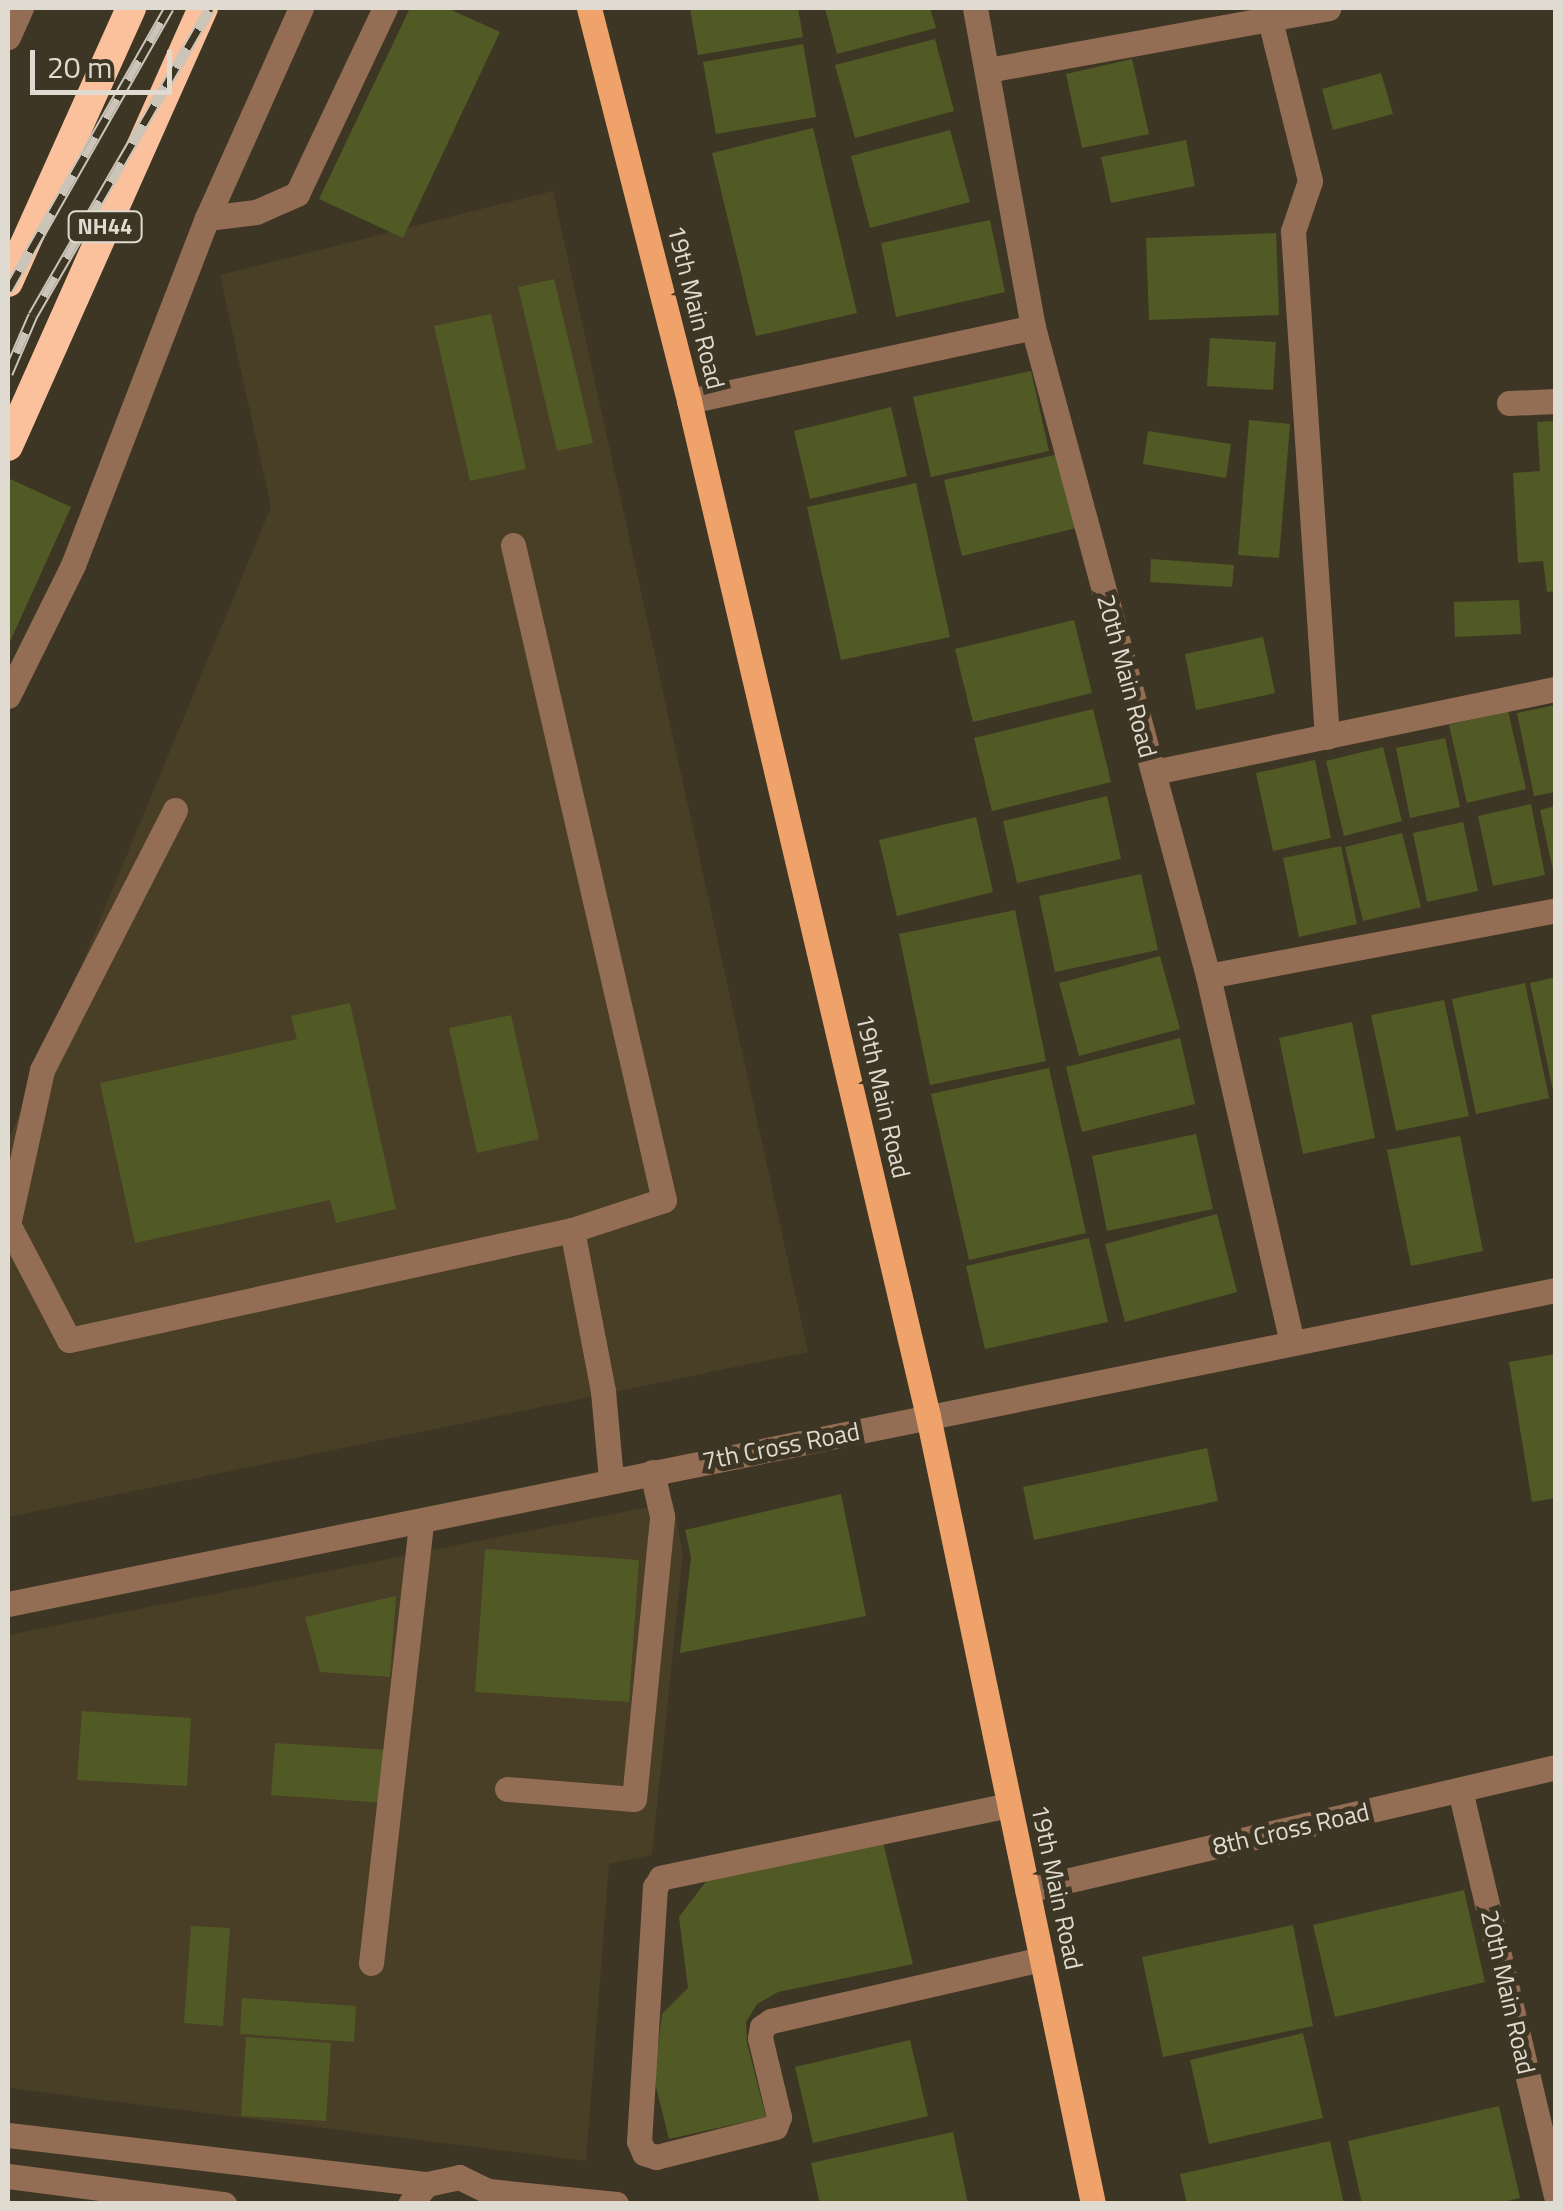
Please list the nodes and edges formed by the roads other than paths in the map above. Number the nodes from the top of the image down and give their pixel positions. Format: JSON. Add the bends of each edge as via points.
{"nodes":[{"id":1,"x":22,"y":8,"type":"edge"},
{"id":2,"x":131,"y":8,"type":"edge"},
{"id":3,"x":203,"y":8,"type":"edge"},
{"id":4,"x":300,"y":8,"type":"edge"},
{"id":5,"x":385,"y":8,"type":"edge"},
{"id":6,"x":589,"y":8,"type":"edge"},
{"id":7,"x":975,"y":8,"type":"edge"},
{"id":8,"x":1328,"y":8,"type":"edge"},
{"id":9,"x":1268,"y":12,"type":"edge"},
{"id":10,"x":8,"y":37,"type":"edge"},
{"id":11,"x":988,"y":70,"type":"junction"},
{"id":12,"x":207,"y":218,"type":"junction"},
{"id":13,"x":8,"y":282,"type":"edge"},
{"id":14,"x":1034,"y":327,"type":"junction"},
{"id":15,"x":688,"y":401,"type":"junction"},
{"id":16,"x":1556,"y":401,"type":"edge"},
{"id":17,"x":1509,"y":403,"type":"dead end"},
{"id":18,"x":8,"y":446,"type":"edge"},
{"id":19,"x":513,"y":545,"type":"dead end"},
{"id":20,"x":1556,"y":689,"type":"edge"},
{"id":21,"x":8,"y":696,"type":"edge"},
{"id":22,"x":1327,"y":738,"type":"junction"},
{"id":23,"x":1154,"y":772,"type":"junction"},
{"id":24,"x":175,"y":810,"type":"dead end"},
{"id":25,"x":1556,"y":910,"type":"edge"},
{"id":26,"x":1208,"y":976,"type":"junction"},
{"id":27,"x":572,"y":1230,"type":"junction"},
{"id":28,"x":1556,"y":1290,"type":"edge"},
{"id":29,"x":1292,"y":1342,"type":"junction"},
{"id":30,"x":928,"y":1416,"type":"junction"},
{"id":31,"x":652,"y":1472,"type":"junction"},
{"id":32,"x":611,"y":1479,"type":"junction"},
{"id":33,"x":421,"y":1522,"type":"junction"},
{"id":34,"x":8,"y":1604,"type":"edge"},
{"id":35,"x":1556,"y":1768,"type":"edge"},
{"id":36,"x":507,"y":1789,"type":"dead end"},
{"id":37,"x":1460,"y":1790,"type":"junction"},
{"id":38,"x":1009,"y":1804,"type":"junction"},
{"id":39,"x":1027,"y":1890,"type":"junction"},
{"id":40,"x":1042,"y":1959,"type":"junction"},
{"id":41,"x":371,"y":1964,"type":"dead end"},
{"id":42,"x":8,"y":2135,"type":"edge"},
{"id":43,"x":1549,"y":2140,"type":"edge"},
{"id":44,"x":8,"y":2176,"type":"edge"},
{"id":45,"x":419,"y":2194,"type":"edge"},
{"id":46,"x":1556,"y":2194,"type":"edge"},
{"id":47,"x":493,"y":2197,"type":"edge"},
{"id":48,"x":616,"y":2203,"type":"edge"},
{"id":49,"x":224,"y":2204,"type":"edge"},
{"id":50,"x":1093,"y":2204,"type":"edge"}],
"edges":[{"from":1,"to":10,"type":"street"},
{"from":2,"to":13,"type":"highway","number":"NH44"},
{"from":3,"to":18,"type":"highway","number":"NH44"},
{"from":4,"to":12,"type":"street"},
{"from":5,"to":12,"type":"street","via":[[296,194],[256,212]]},
{"from":6,"to":15,"type":"main road","name":"19th Main Road"},
{"from":7,"to":11,"type":"street","name":"20th Main Road"},
{"from":8,"to":9,"type":"street"},
{"from":9,"to":11,"type":"street"},
{"from":9,"to":22,"type":"street","via":[[1310,181],[1294,230]]},
{"from":11,"to":14,"type":"street","name":"20th Main Road"},
{"from":12,"to":21,"type":"street","via":[[73,565]]},
{"from":14,"to":15,"type":"street"},
{"from":14,"to":23,"type":"street","name":"20th Main Road"},
{"from":15,"to":30,"type":"main road","name":"19th Main Road"},
{"from":16,"to":17,"type":"street"},
{"from":19,"to":27,"type":"street","via":[[664,1200]]},
{"from":20,"to":22,"type":"street"},
{"from":22,"to":23,"type":"street"},
{"from":23,"to":26,"type":"street","name":"20th Main Road"},
{"from":24,"to":27,"type":"street","via":[[42,1070],[8,1224],[69,1340]]},
{"from":25,"to":26,"type":"street"},
{"from":26,"to":29,"type":"street","name":"20th Main Road"},
{"from":27,"to":32,"type":"street","via":[[603,1391]]},
{"from":28,"to":29,"type":"street","name":"7th Cross Road"},
{"from":29,"to":30,"type":"street","name":"7th Cross Road"},
{"from":30,"to":31,"type":"street","name":"7th Cross Road"},
{"from":30,"to":38,"type":"main road","name":"19th Main Road"},
{"from":31,"to":32,"type":"street","name":"7th Cross Road"},
{"from":31,"to":36,"type":"street","via":[[662,1516],[634,1799]]},
{"from":32,"to":33,"type":"street","name":"7th Cross Road"},
{"from":33,"to":34,"type":"street","name":"7th Cross Road"},
{"from":33,"to":41,"type":"street"},
{"from":35,"to":37,"type":"street","name":"8th Cross Road"},
{"from":37,"to":39,"type":"street","name":"8th Cross Road"},
{"from":37,"to":43,"type":"street","name":"20th Main Road"},
{"from":38,"to":39,"type":"main road","name":"19th Main Road"},
{"from":38,"to":40,"type":"street","via":[[661,1878],[652,1926],[644,2152],[656,2156],[775,2127],[779,2117],[760,2038],[771,2022]]},
{"from":39,"to":40,"type":"main road","name":"19th Main Road"},
{"from":40,"to":50,"type":"main road","name":"19th Main Road"},
{"from":42,"to":45,"type":"street"},
{"from":43,"to":46,"type":"street","name":"20th Main Road"},
{"from":44,"to":49,"type":"street"},
{"from":45,"to":47,"type":"street","via":[[459,2177]]},
{"from":47,"to":48,"type":"street"}]}
